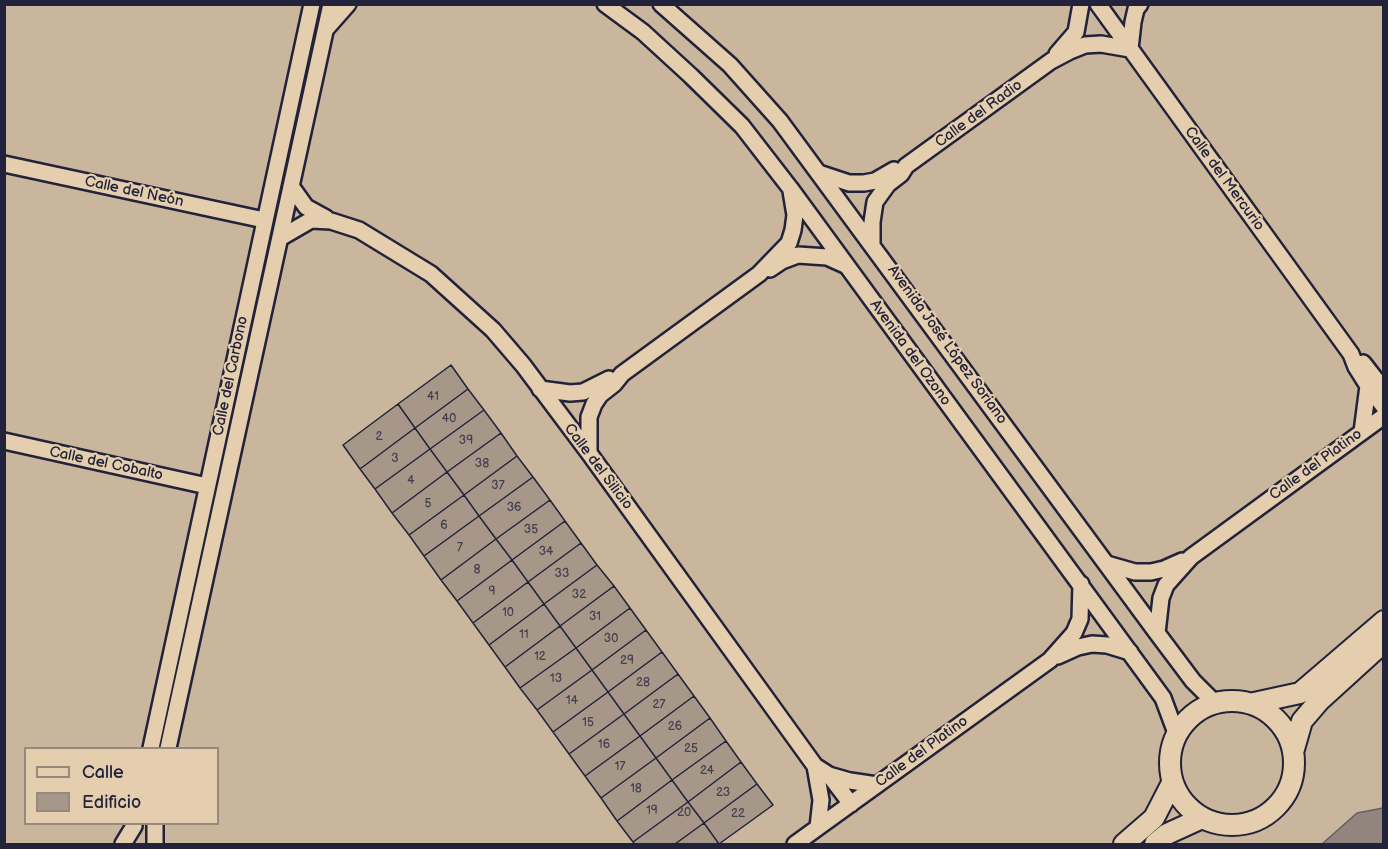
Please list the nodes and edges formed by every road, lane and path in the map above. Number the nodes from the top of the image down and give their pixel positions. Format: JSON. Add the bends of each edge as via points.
{"nodes":[{"id":1,"x":302,"y":4,"type":"edge"},
{"id":2,"x":312,"y":4,"type":"edge"},
{"id":3,"x":331,"y":4,"type":"edge"},
{"id":4,"x":348,"y":4,"type":"edge"},
{"id":5,"x":605,"y":4,"type":"edge"},
{"id":6,"x":662,"y":4,"type":"edge"},
{"id":7,"x":1082,"y":4,"type":"edge"},
{"id":8,"x":1098,"y":4,"type":"edge"},
{"id":9,"x":1140,"y":4,"type":"edge"},
{"id":10,"x":305,"y":28,"type":"junction"},
{"id":11,"x":326,"y":28,"type":"junction"},
{"id":12,"x":1130,"y":49,"type":"junction"},
{"id":13,"x":1051,"y":61,"type":"junction"},
{"id":14,"x":4,"y":164,"type":"edge"},
{"id":15,"x":906,"y":166,"type":"junction"},
{"id":16,"x":819,"y":173,"type":"junction"},
{"id":17,"x":291,"y":186,"type":"junction"},
{"id":18,"x":790,"y":188,"type":"junction"},
{"id":19,"x":264,"y":220,"type":"junction"},
{"id":20,"x":331,"y":221,"type":"junction"},
{"id":21,"x":280,"y":238,"type":"junction"},
{"id":22,"x":872,"y":244,"type":"junction"},
{"id":23,"x":846,"y":266,"type":"junction"},
{"id":24,"x":759,"y":274,"type":"junction"},
{"id":25,"x":622,"y":374,"type":"junction"},
{"id":26,"x":1378,"y":384,"type":"edge"},
{"id":27,"x":540,"y":389,"type":"junction"},
{"id":28,"x":1383,"y":407,"type":"edge"},
{"id":29,"x":1383,"y":416,"type":"edge"},
{"id":30,"x":1362,"y":432,"type":"junction"},
{"id":31,"x":4,"y":441,"type":"edge"},
{"id":32,"x":589,"y":453,"type":"junction"},
{"id":33,"x":207,"y":486,"type":"junction"},
{"id":34,"x":1191,"y":557,"type":"junction"},
{"id":35,"x":1107,"y":564,"type":"junction"},
{"id":36,"x":1081,"y":584,"type":"junction"},
{"id":37,"x":1383,"y":621,"type":"edge"},
{"id":38,"x":1157,"y":633,"type":"junction"},
{"id":39,"x":1383,"y":642,"type":"edge"},
{"id":40,"x":1130,"y":652,"type":"junction"},
{"id":41,"x":1050,"y":660,"type":"junction"},
{"id":42,"x":1214,"y":702,"type":"junction"},
{"id":43,"x":1254,"y":703,"type":"junction"},
{"id":44,"x":1176,"y":733,"type":"junction"},
{"id":45,"x":151,"y":747,"type":"edge"},
{"id":46,"x":168,"y":747,"type":"edge"},
{"id":47,"x":1294,"y":749,"type":"junction"},
{"id":48,"x":821,"y":773,"type":"junction"},
{"id":49,"x":1172,"y":783,"type":"junction"},
{"id":50,"x":877,"y":785,"type":"junction"},
{"id":51,"x":846,"y":807,"type":"junction"},
{"id":52,"x":1202,"y":818,"type":"junction"},
{"id":53,"x":135,"y":825,"type":"edge"},
{"id":54,"x":155,"y":825,"type":"edge"},
{"id":55,"x":818,"y":827,"type":"junction"},
{"id":56,"x":123,"y":844,"type":"edge"},
{"id":57,"x":130,"y":844,"type":"edge"},
{"id":58,"x":154,"y":844,"type":"edge"},
{"id":59,"x":795,"y":844,"type":"edge"},
{"id":60,"x":1124,"y":844,"type":"edge"},
{"id":61,"x":1155,"y":844,"type":"edge"}],
"edges":[{"from":1,"to":10,"type":"street"},
{"from":2,"to":10,"type":"street","name":"Calle del Carbono"},
{"from":3,"to":11,"type":"street","name":"Calle del Carbono"},
{"from":4,"to":11,"type":"street"},
{"from":5,"to":18,"type":"street","name":"Avenida del Ozono","via":[[643,32],[742,126]]},
{"from":6,"to":16,"type":"street","name":"Avenida José López Soriano","via":[[730,65]]},
{"from":7,"to":13,"type":"street","name":"Calle del Radio","via":[[1076,32]]},
{"from":8,"to":12,"type":"street","name":"Calle del Mercurio"},
{"from":9,"to":12,"type":"street"},
{"from":10,"to":19,"type":"street","name":"Calle del Carbono"},
{"from":11,"to":17,"type":"street","name":"Calle del Carbono"},
{"from":12,"to":13,"type":"street","name":"Calle del Radio","via":[[1085,45]]},
{"from":12,"to":26,"type":"street","name":"Calle del Mercurio","via":[[1351,354],[1362,361]]},
{"from":13,"to":15,"type":"street","name":"Calle del Radio"},
{"from":14,"to":19,"type":"street","name":"Calle del Neón"},
{"from":15,"to":16,"type":"street","name":"Calle del Radio","via":[[864,183],[849,183]]},
{"from":15,"to":22,"type":"street","name":"Calle del Radio","via":[[875,202]]},
{"from":16,"to":22,"type":"street","name":"Avenida José López Soriano"},
{"from":17,"to":20,"type":"street","name":"Calle del Silicio","via":[[306,207]]},
{"from":17,"to":21,"type":"street","name":"Calle del Carbono"},
{"from":18,"to":23,"type":"street","name":"Avenida del Ozono"},
{"from":18,"to":24,"type":"street","via":[[795,214],[789,243]]},
{"from":19,"to":33,"type":"street","name":"Calle del Carbono"},
{"from":20,"to":21,"type":"street","name":"Calle del Silicio","via":[[311,220]]},
{"from":20,"to":27,"type":"street","name":"Calle del Silicio","via":[[359,230],[431,274],[493,330]]},
{"from":21,"to":46,"type":"street","name":"Calle del Carbono"},
{"from":22,"to":35,"type":"street","name":"Avenida José López Soriano"},
{"from":23,"to":24,"type":"street","via":[[827,257],[798,255]]},
{"from":23,"to":36,"type":"street","name":"Avenida del Ozono"},
{"from":24,"to":25,"type":"street"},
{"from":25,"to":27,"type":"street","via":[[584,392]]},
{"from":25,"to":32,"type":"street","via":[[594,404],[589,417]]},
{"from":26,"to":28,"type":"street","name":"Calle del Mercurio"},
{"from":26,"to":30,"type":"street"},
{"from":27,"to":32,"type":"street","name":"Calle del Silicio"},
{"from":29,"to":30,"type":"street","name":"Calle del Platino"},
{"from":30,"to":34,"type":"street","name":"Calle del Platino"},
{"from":31,"to":33,"type":"street","name":"Calle del Cobalto"},
{"from":32,"to":48,"type":"street","name":"Calle del Silicio"},
{"from":33,"to":45,"type":"street","name":"Calle del Carbono"},
{"from":34,"to":35,"type":"street","name":"Calle del Platino","via":[[1151,572]]},
{"from":34,"to":38,"type":"street","name":"Calle del Platino","via":[[1161,598]]},
{"from":35,"to":38,"type":"street","name":"Avenida José López Soriano"},
{"from":36,"to":40,"type":"street","name":"Avenida del Ozono"},
{"from":36,"to":41,"type":"street","name":"Calle del Platino","via":[[1080,619],[1074,633]]},
{"from":37,"to":43,"type":"street","via":[[1300,693]]},
{"from":38,"to":42,"type":"street","name":"Avenida José López Soriano"},
{"from":39,"to":47,"type":"street","via":[[1302,720]]},
{"from":40,"to":41,"type":"street","name":"Calle del Platino","via":[[1092,644],[1078,646]]},
{"from":40,"to":44,"type":"street","name":"Avenida del Ozono","via":[[1163,698]]},
{"from":41,"to":50,"type":"street","name":"Calle del Platino"},
{"from":42,"to":43,"type":"street"},
{"from":42,"to":44,"type":"street","via":[[1199,708]]},
{"from":43,"to":47,"type":"street","via":[[1286,729]]},
{"from":44,"to":49,"type":"street","via":[[1169,758]]},
{"from":47,"to":52,"type":"street","via":[[1295,769],[1289,789],[1278,806],[1261,819],[1242,825],[1221,825]]},
{"from":48,"to":50,"type":"street"},
{"from":48,"to":51,"type":"street","name":"Calle del Silicio"},
{"from":48,"to":55,"type":"street"},
{"from":49,"to":52,"type":"street","via":[[1184,803]]},
{"from":49,"to":60,"type":"street","via":[[1154,818]]},
{"from":50,"to":51,"type":"street","name":"Calle del Platino"},
{"from":51,"to":55,"type":"street","name":"Calle del Platino"},
{"from":52,"to":61,"type":"street"},
{"from":53,"to":56,"type":"street"},
{"from":53,"to":57,"type":"street"},
{"from":54,"to":58,"type":"street"},
{"from":55,"to":59,"type":"street","name":"Calle del Platino"}]}
